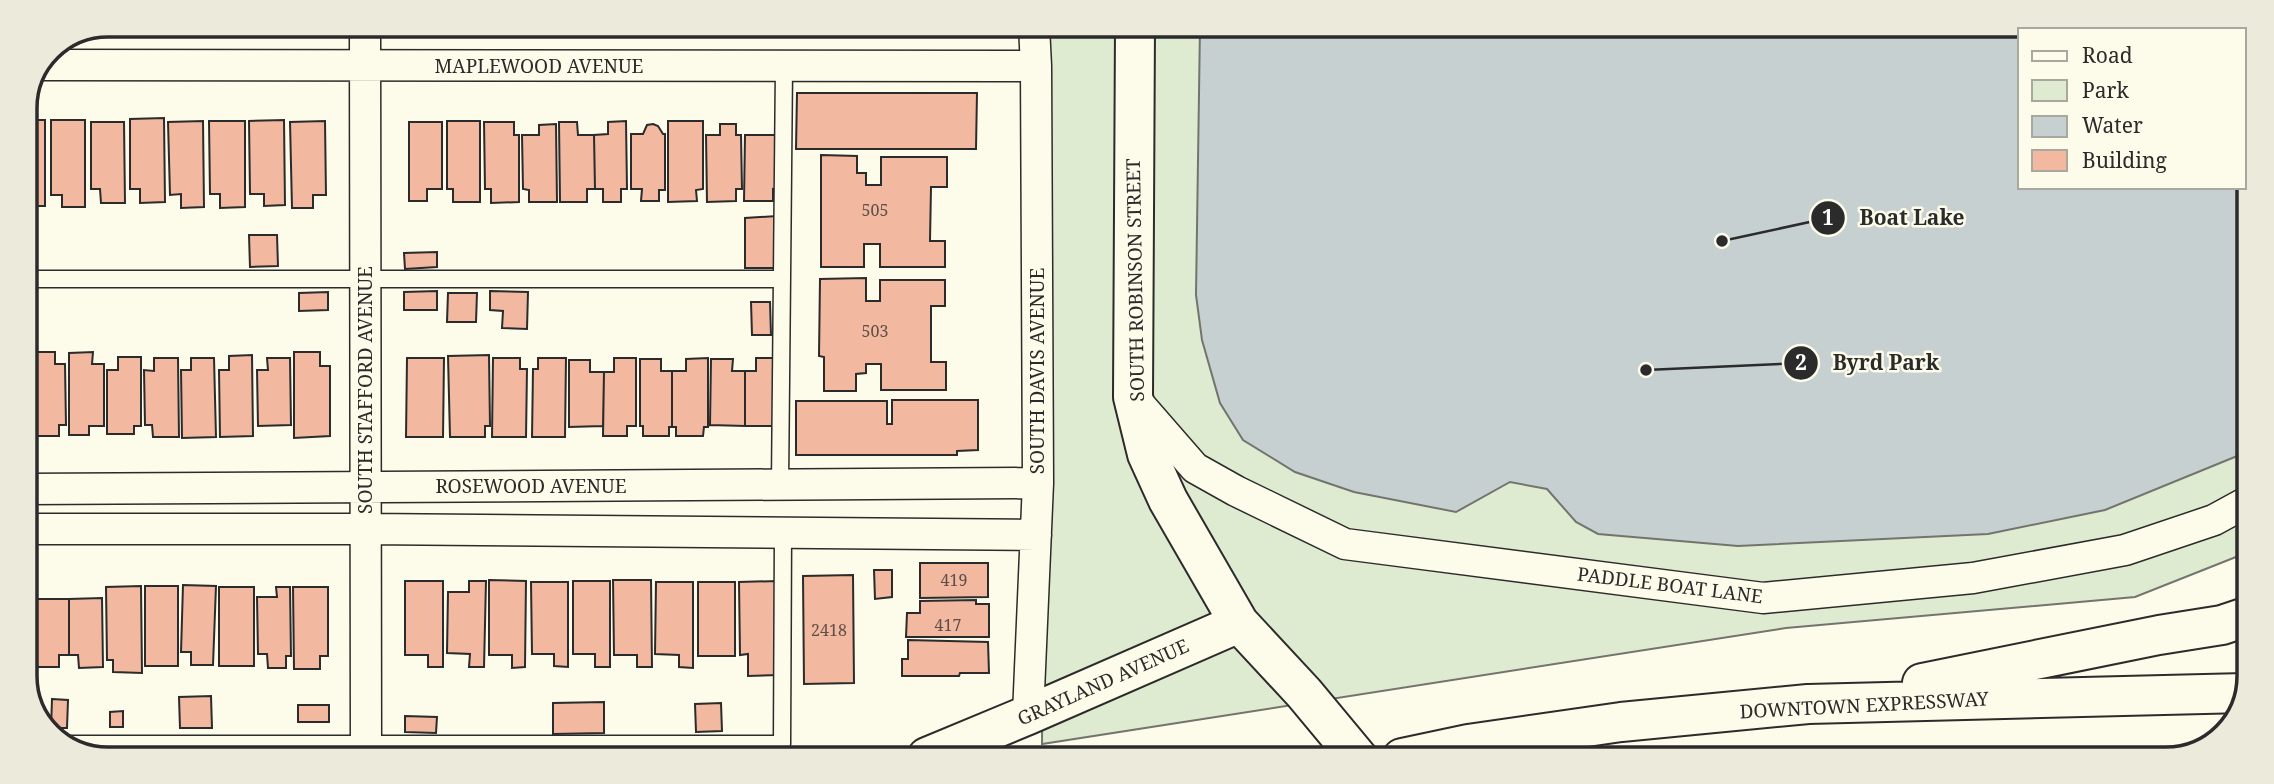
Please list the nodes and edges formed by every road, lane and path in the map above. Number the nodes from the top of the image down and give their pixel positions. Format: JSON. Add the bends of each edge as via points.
{"nodes":[{"id":1,"x":365,"y":37,"type":"edge"},
{"id":2,"x":1035,"y":37,"type":"edge"},
{"id":3,"x":1135,"y":37,"type":"edge"},
{"id":4,"x":52,"y":65,"type":"edge"},
{"id":5,"x":365,"y":65,"type":"junction"},
{"id":6,"x":784,"y":66,"type":"junction"},
{"id":7,"x":1036,"y":66,"type":"junction"},
{"id":8,"x":37,"y":279,"type":"edge"},
{"id":9,"x":365,"y":279,"type":"junction"},
{"id":10,"x":782,"y":279,"type":"junction"},
{"id":11,"x":1133,"y":397,"type":"junction"},
{"id":12,"x":1038,"y":483,"type":"junction"},
{"id":13,"x":780,"y":485,"type":"junction"},
{"id":14,"x":365,"y":487,"type":"junction"},
{"id":15,"x":37,"y":489,"type":"edge"},
{"id":16,"x":2237,"y":507,"type":"edge"},
{"id":17,"x":37,"y":529,"type":"edge"},
{"id":18,"x":366,"y":529,"type":"junction"},
{"id":19,"x":783,"y":533,"type":"junction"},
{"id":20,"x":1035,"y":535,"type":"junction"},
{"id":21,"x":2237,"y":620,"type":"edge"},
{"id":22,"x":1239,"y":623,"type":"junction"},
{"id":23,"x":2235,"y":693,"type":"edge"},
{"id":24,"x":1822,"y":703,"type":"junction"},
{"id":25,"x":1028,"y":715,"type":"junction"},
{"id":26,"x":89,"y":744,"type":"edge"},
{"id":27,"x":216,"y":747,"type":"edge"},
{"id":28,"x":366,"y":747,"type":"edge"},
{"id":29,"x":574,"y":747,"type":"edge"},
{"id":30,"x":952,"y":747,"type":"edge"},
{"id":31,"x":1348,"y":747,"type":"edge"},
{"id":32,"x":1454,"y":747,"type":"edge"}],
"edges":[{"from":1,"to":5,"type":"street","name":"SOUTH STAFFORD AVENUE"},
{"from":2,"to":7,"type":"street","name":"SOUTH DAVIS AVENUE"},
{"from":3,"to":11,"type":"main road","name":"SOUTH ROBINSON STREET"},
{"from":4,"to":5,"type":"street","name":"MAPLEWOOD AVENUE"},
{"from":5,"to":6,"type":"street","name":"MAPLEWOOD AVENUE"},
{"from":5,"to":9,"type":"street","name":"SOUTH STAFFORD AVENUE"},
{"from":6,"to":7,"type":"street","name":"MAPLEWOOD AVENUE"},
{"from":6,"to":10,"type":"lane"},
{"from":7,"to":12,"type":"street","name":"SOUTH DAVIS AVENUE"},
{"from":8,"to":9,"type":"lane"},
{"from":9,"to":10,"type":"lane"},
{"from":9,"to":14,"type":"street","name":"SOUTH STAFFORD AVENUE"},
{"from":10,"to":13,"type":"lane"},
{"from":11,"to":16,"type":"street","name":"PADDLE BOAT LANE","via":[[1195,468],[1345,544],[1763,598],[1973,579],[2125,550],[2214,520]]},
{"from":11,"to":22,"type":"main road","name":"SOUTH ROBINSON STREET","via":[[1147,454],[1168,500]]},
{"from":12,"to":13,"type":"street","name":"ROSEWOOD AVENUE"},
{"from":12,"to":20,"type":"street","name":"SOUTH DAVIS AVENUE"},
{"from":13,"to":14,"type":"street","name":"ROSEWOOD AVENUE"},
{"from":14,"to":15,"type":"street","name":"ROSEWOOD AVENUE"},
{"from":14,"to":18,"type":"street","name":"SOUTH STAFFORD AVENUE"},
{"from":17,"to":18,"type":"street"},
{"from":18,"to":19,"type":"street"},
{"from":18,"to":28,"type":"street","name":"SOUTH STAFFORD AVENUE"},
{"from":19,"to":20,"type":"street"},
{"from":19,"to":29,"type":"lane","via":[[782,744]]},
{"from":20,"to":25,"type":"street","name":"SOUTH DAVIS AVENUE"},
{"from":21,"to":24,"type":"main road"},
{"from":22,"to":25,"type":"main road","name":"GRAYLAND AVENUE"},
{"from":22,"to":31,"type":"main road","name":"SOUTH ROBINSON STREET"},
{"from":23,"to":24,"type":"main road","name":"DOWNTOWN EXPRESSWAY"},
{"from":24,"to":32,"type":"main road","name":"DOWNTOWN EXPRESSWAY","via":[[1621,722]]},
{"from":25,"to":30,"type":"main road","name":"GRAYLAND AVENUE"},
{"from":26,"to":27,"type":"lane"}]}
